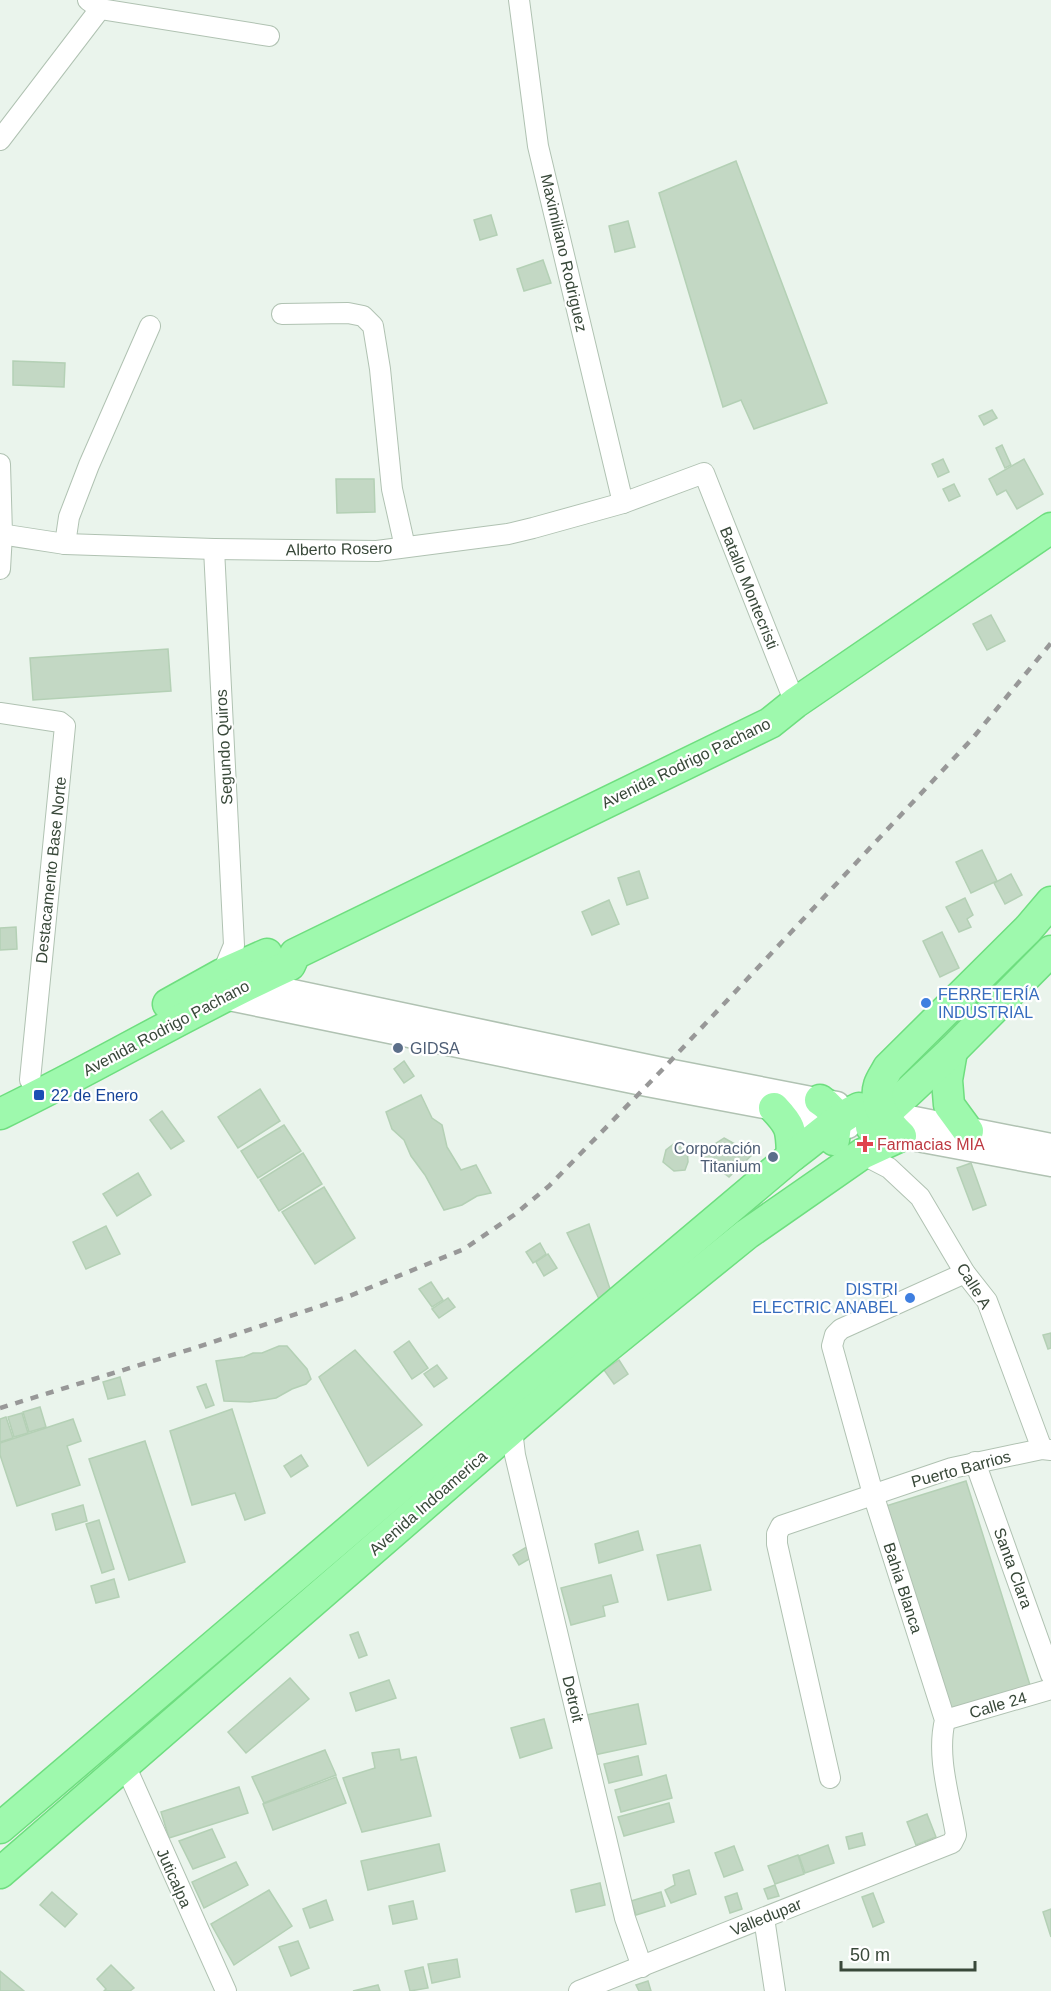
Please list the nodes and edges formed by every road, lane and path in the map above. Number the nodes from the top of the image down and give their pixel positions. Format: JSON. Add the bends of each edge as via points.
{"nodes":[{"id":1,"x":519,"y":0,"type":"edge"},
{"id":2,"x":94,"y":4,"type":"edge"},
{"id":3,"x":269,"y":36,"type":"dead end"},
{"id":4,"x":0,"y":140,"type":"edge"},
{"id":5,"x":282,"y":314,"type":"dead end"},
{"id":6,"x":150,"y":326,"type":"dead end"},
{"id":7,"x":0,"y":464,"type":"edge"},
{"id":8,"x":704,"y":473,"type":"joint"},
{"id":9,"x":623,"y":503,"type":"junction"},
{"id":10,"x":1051,"y":528,"type":"edge"},
{"id":11,"x":1,"y":534,"type":"edge"},
{"id":12,"x":65,"y":544,"type":"junction"},
{"id":13,"x":405,"y":547,"type":"junction"},
{"id":14,"x":214,"y":549,"type":"junction"},
{"id":15,"x":0,"y":569,"type":"edge"},
{"id":16,"x":795,"y":703,"type":"junction"},
{"id":17,"x":0,"y":712,"type":"edge"},
{"id":18,"x":1051,"y":902,"type":"edge"},
{"id":19,"x":1051,"y":951,"type":"edge"},
{"id":20,"x":235,"y":972,"type":"junction"},
{"id":21,"x":952,"y":1051,"type":"junction"},
{"id":22,"x":888,"y":1068,"type":"junction"},
{"id":23,"x":30,"y":1080,"type":"junction"},
{"id":24,"x":0,"y":1095,"type":"edge"},
{"id":25,"x":774,"y":1108,"type":"junction"},
{"id":26,"x":0,"y":1114,"type":"edge"},
{"id":27,"x":861,"y":1123,"type":"junction"},
{"id":28,"x":968,"y":1131,"type":"junction"},
{"id":29,"x":1051,"y":1146,"type":"edge"},
{"id":30,"x":792,"y":1156,"type":"junction"},
{"id":31,"x":1051,"y":1164,"type":"edge"},
{"id":32,"x":806,"y":1193,"type":"junction"},
{"id":33,"x":965,"y":1273,"type":"junction"},
{"id":34,"x":512,"y":1430,"type":"junction"},
{"id":35,"x":1046,"y":1450,"type":"edge"},
{"id":36,"x":975,"y":1462,"type":"junction"},
{"id":37,"x":873,"y":1494,"type":"junction"},
{"id":38,"x":1051,"y":1675,"type":"edge"},
{"id":39,"x":1051,"y":1689,"type":"edge"},
{"id":40,"x":945,"y":1720,"type":"junction"},
{"id":41,"x":125,"y":1765,"type":"junction"},
{"id":42,"x":830,"y":1778,"type":"dead end"},
{"id":43,"x":0,"y":1828,"type":"edge"},
{"id":44,"x":952,"y":1843,"type":"joint"},
{"id":45,"x":0,"y":1873,"type":"edge"},
{"id":46,"x":764,"y":1918,"type":"junction"},
{"id":47,"x":642,"y":1966,"type":"junction"},
{"id":48,"x":226,"y":1991,"type":"edge"},
{"id":49,"x":579,"y":1991,"type":"edge"},
{"id":50,"x":776,"y":1991,"type":"edge"}],
"edges":[{"from":1,"to":9,"type":"street","name":"Maximiliano Rodriguez","via":[[538,146]]},
{"from":2,"to":3,"type":"street"},
{"from":2,"to":4,"type":"street"},
{"from":5,"to":13,"type":"street","via":[[348,313],[363,316],[373,326],[392,489]]},
{"from":6,"to":12,"type":"street","via":[[85,475],[69,517]]},
{"from":7,"to":11,"type":"street"},
{"from":8,"to":9,"type":"street","name":"Alberto Rosero"},
{"from":8,"to":16,"type":"street","name":"Batallo Montecristi"},
{"from":9,"to":13,"type":"street","name":"Alberto Rosero","via":[[508,534]]},
{"from":10,"to":16,"type":"main road","name":"Avenida Rodrigo Pachano"},
{"from":11,"to":12,"type":"street","name":"Alberto Rosero"},
{"from":11,"to":15,"type":"street"},
{"from":12,"to":14,"type":"street","name":"Alberto Rosero"},
{"from":13,"to":14,"type":"street","name":"Alberto Rosero","via":[[377,551]]},
{"from":14,"to":20,"type":"street","name":"Segundo Quiros"},
{"from":16,"to":20,"type":"main road","name":"Avenida Rodrigo Pachano","via":[[770,723],[295,954],[280,950]]},
{"from":17,"to":23,"type":"street","name":"Destacamento Base Norte","via":[[60,722],[64,726]]},
{"from":18,"to":22,"type":"main road","name":"Avenida Indoamerica"},
{"from":19,"to":21,"type":"main road"},
{"from":20,"to":23,"type":"main road","name":"Avenida Rodrigo Pachano"},
{"from":20,"to":25,"type":"street","via":[[647,1084]]},
{"from":20,"to":26,"type":"main road","name":"Avenida Rodrigo Pachano","via":[[39,1095]]},
{"from":20,"to":27,"type":"street","via":[[662,1070]]},
{"from":21,"to":27,"type":"main road"},
{"from":21,"to":28,"type":"main road","via":[[947,1080],[949,1105]]},
{"from":22,"to":27,"type":"main road","name":"Avenida Indoamerica","via":[[877,1098]]},
{"from":22,"to":27,"type":"main road","via":[[861,1085]]},
{"from":23,"to":24,"type":"main road","name":"Avenida Rodrigo Pachano"},
{"from":25,"to":27,"type":"street"},
{"from":25,"to":30,"type":"main road","via":[[788,1122]]},
{"from":27,"to":28,"type":"street"},
{"from":27,"to":30,"type":"main road","name":"Avenida Indoamerica"},
{"from":27,"to":31,"type":"street"},
{"from":27,"to":32,"type":"main road"},
{"from":27,"to":32,"type":"main road","name":"Avenida Indoamerica","via":[[833,1144]]},
{"from":27,"to":33,"type":"street","name":"Calle A","via":[[889,1168],[921,1197]]},
{"from":28,"to":29,"type":"street"},
{"from":30,"to":43,"type":"main road","name":"Avenida Indoamerica"},
{"from":32,"to":34,"type":"main road","name":"Avenida Indoamerica","via":[[747,1234],[604,1349]]},
{"from":33,"to":35,"type":"street","name":"Calle A","via":[[987,1301]]},
{"from":33,"to":37,"type":"street","name":"Bahia Blanca","via":[[835,1335],[832,1346]]},
{"from":34,"to":41,"type":"main road","name":"Avenida Indoamerica"},
{"from":34,"to":47,"type":"street","name":"Detroit","via":[[625,1918]]},
{"from":35,"to":36,"type":"street","name":"Puerto Barrios"},
{"from":36,"to":37,"type":"street","name":"Puerto Barrios"},
{"from":36,"to":38,"type":"street","name":"Santa Clara"},
{"from":37,"to":40,"type":"street","name":"Bahia Blanca"},
{"from":37,"to":42,"type":"street","name":"Puerto Barrios","via":[[781,1526],[777,1534]]},
{"from":39,"to":40,"type":"street","name":"Calle 24"},
{"from":40,"to":44,"type":"street","name":"Bahia Blanca","via":[[941,1736],[956,1835]]},
{"from":41,"to":45,"type":"main road","name":"Avenida Indoamerica"},
{"from":41,"to":48,"type":"street","name":"Juticalpa"},
{"from":44,"to":46,"type":"street","name":"Valledupar"},
{"from":46,"to":47,"type":"street","name":"Valledupar"},
{"from":46,"to":50,"type":"street"},
{"from":47,"to":49,"type":"street","name":"Valledupar"}]}
